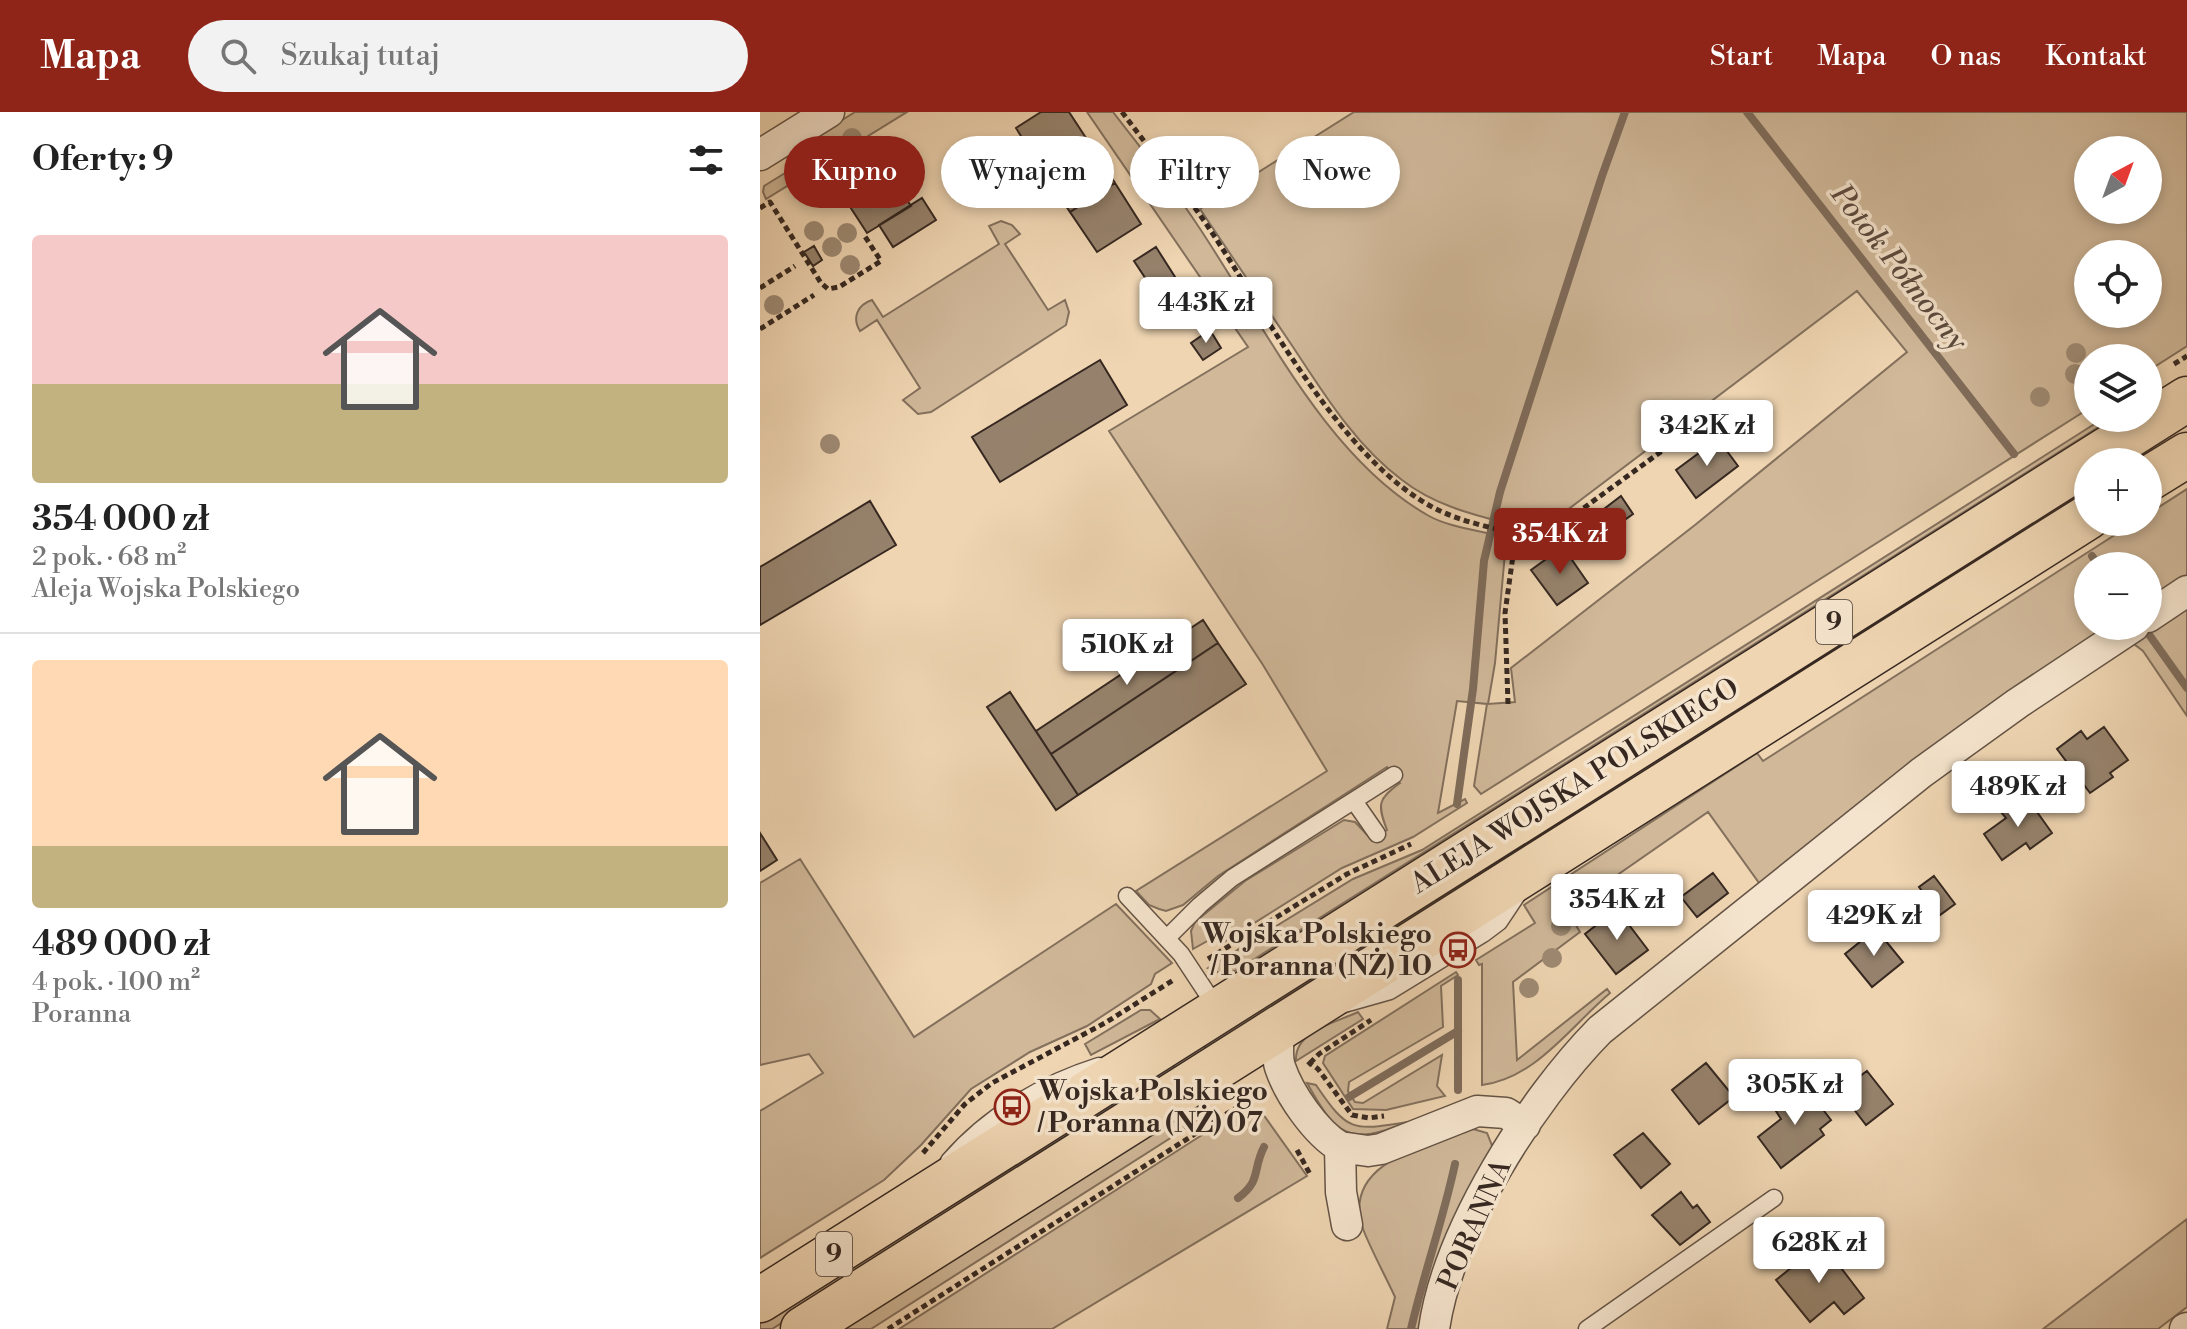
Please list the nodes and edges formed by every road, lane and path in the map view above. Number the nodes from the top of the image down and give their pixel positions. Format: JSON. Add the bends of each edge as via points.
{"nodes":[{"id":1,"x":829,"y":112,"type":"edge"},
{"id":2,"x":1122,"y":112,"type":"edge"},
{"id":3,"x":760,"y":155,"type":"edge"},
{"id":4,"x":760,"y":208,"type":"edge"},
{"id":5,"x":864,"y":235,"type":"dead end"},
{"id":6,"x":795,"y":266,"type":"dead end"},
{"id":7,"x":760,"y":288,"type":"edge"},
{"id":8,"x":814,"y":295,"type":"dead end"},
{"id":9,"x":760,"y":329,"type":"edge"},
{"id":10,"x":2187,"y":399,"type":"edge"},
{"id":11,"x":1725,"y":405,"type":"dead end"},
{"id":12,"x":2187,"y":455,"type":"edge"},
{"id":13,"x":2162,"y":470,"type":"edge"},
{"id":14,"x":2074,"y":526,"type":"edge"},
{"id":15,"x":1517,"y":533,"type":"junction"},
{"id":16,"x":2187,"y":591,"type":"edge"},
{"id":17,"x":2162,"y":608,"type":"edge"},
{"id":18,"x":2113,"y":640,"type":"edge"},
{"id":19,"x":1508,"y":704,"type":"dead end"},
{"id":20,"x":1394,"y":775,"type":"dead end"},
{"id":21,"x":1354,"y":801,"type":"junction"},
{"id":22,"x":1377,"y":834,"type":"dead end"},
{"id":23,"x":1415,"y":843,"type":"dead end"},
{"id":24,"x":1127,"y":896,"type":"dead end"},
{"id":25,"x":1168,"y":937,"type":"junction"},
{"id":26,"x":1191,"y":969,"type":"junction"},
{"id":27,"x":1219,"y":1011,"type":"junction"},
{"id":28,"x":1292,"y":1021,"type":"junction"},
{"id":29,"x":1236,"y":1056,"type":"junction"},
{"id":30,"x":1295,"y":1072,"type":"junction"},
{"id":31,"x":1253,"y":1097,"type":"dead end"},
{"id":32,"x":1395,"y":1114,"type":"dead end"},
{"id":33,"x":1525,"y":1125,"type":"junction"},
{"id":34,"x":1340,"y":1147,"type":"junction"},
{"id":35,"x":920,"y":1156,"type":"dead end"},
{"id":36,"x":1774,"y":1198,"type":"dead end"},
{"id":37,"x":1347,"y":1225,"type":"dead end"},
{"id":38,"x":760,"y":1300,"type":"edge"},
{"id":39,"x":803,"y":1329,"type":"edge"},
{"id":40,"x":888,"y":1329,"type":"edge"},
{"id":41,"x":1434,"y":1329,"type":"edge"},
{"id":42,"x":1587,"y":1329,"type":"edge"}],
"edges":[{"from":1,"to":3,"type":"street","via":[[796,126]]},
{"from":2,"to":15,"type":"path","via":[[1207,225],[1350,436],[1394,481],[1438,510]]},
{"from":4,"to":5,"type":"path","via":[[770,202],[828,289],[881,261]]},
{"from":6,"to":7,"type":"path"},
{"from":8,"to":9,"type":"path"},
{"from":10,"to":27,"type":"main road","name":"ALEJA WOJSKA POLSKIEGO","number":"9"},
{"from":11,"to":15,"type":"path","via":[[1570,518],[1535,537]]},
{"from":12,"to":13,"type":"main road"},
{"from":14,"to":28,"type":"main road","name":"ALEJA WOJSKA POLSKIEGO","number":"9"},
{"from":15,"to":19,"type":"path","via":[[1505,613]]},
{"from":16,"to":17,"type":"street"},
{"from":18,"to":33,"type":"street","name":"PORANNA","via":[[1921,773],[1610,1021],[1574,1056]]},
{"from":20,"to":21,"type":"lane"},
{"from":21,"to":22,"type":"lane"},
{"from":21,"to":25,"type":"lane","via":[[1232,878]]},
{"from":23,"to":26,"type":"path","via":[[1356,869]]},
{"from":24,"to":25,"type":"lane"},
{"from":25,"to":26,"type":"lane"},
{"from":26,"to":27,"type":"lane"},
{"from":26,"to":35,"type":"path","via":[[1105,1023],[992,1083],[965,1104]]},
{"from":27,"to":38,"type":"main road","name":"ALEJA WOJSKA POLSKIEGO","number":"9"},
{"from":28,"to":29,"type":"main road","name":"ALEJA WOJSKA POLSKIEGO","number":"9"},
{"from":28,"to":30,"type":"street","via":[[1278,1058]]},
{"from":29,"to":30,"type":"street"},
{"from":29,"to":39,"type":"main road","name":"ALEJA WOJSKA POLSKIEGO","number":"9"},
{"from":30,"to":32,"type":"path","via":[[1310,1063],[1318,1069],[1352,1115]]},
{"from":30,"to":34,"type":"street","via":[[1321,1134]]},
{"from":31,"to":40,"type":"path"},
{"from":33,"to":34,"type":"street","via":[[1506,1113],[1477,1111],[1381,1149]]},
{"from":33,"to":41,"type":"street","name":"PORANNA","via":[[1466,1230]]},
{"from":34,"to":37,"type":"street"},
{"from":36,"to":42,"type":"lane"}]}
